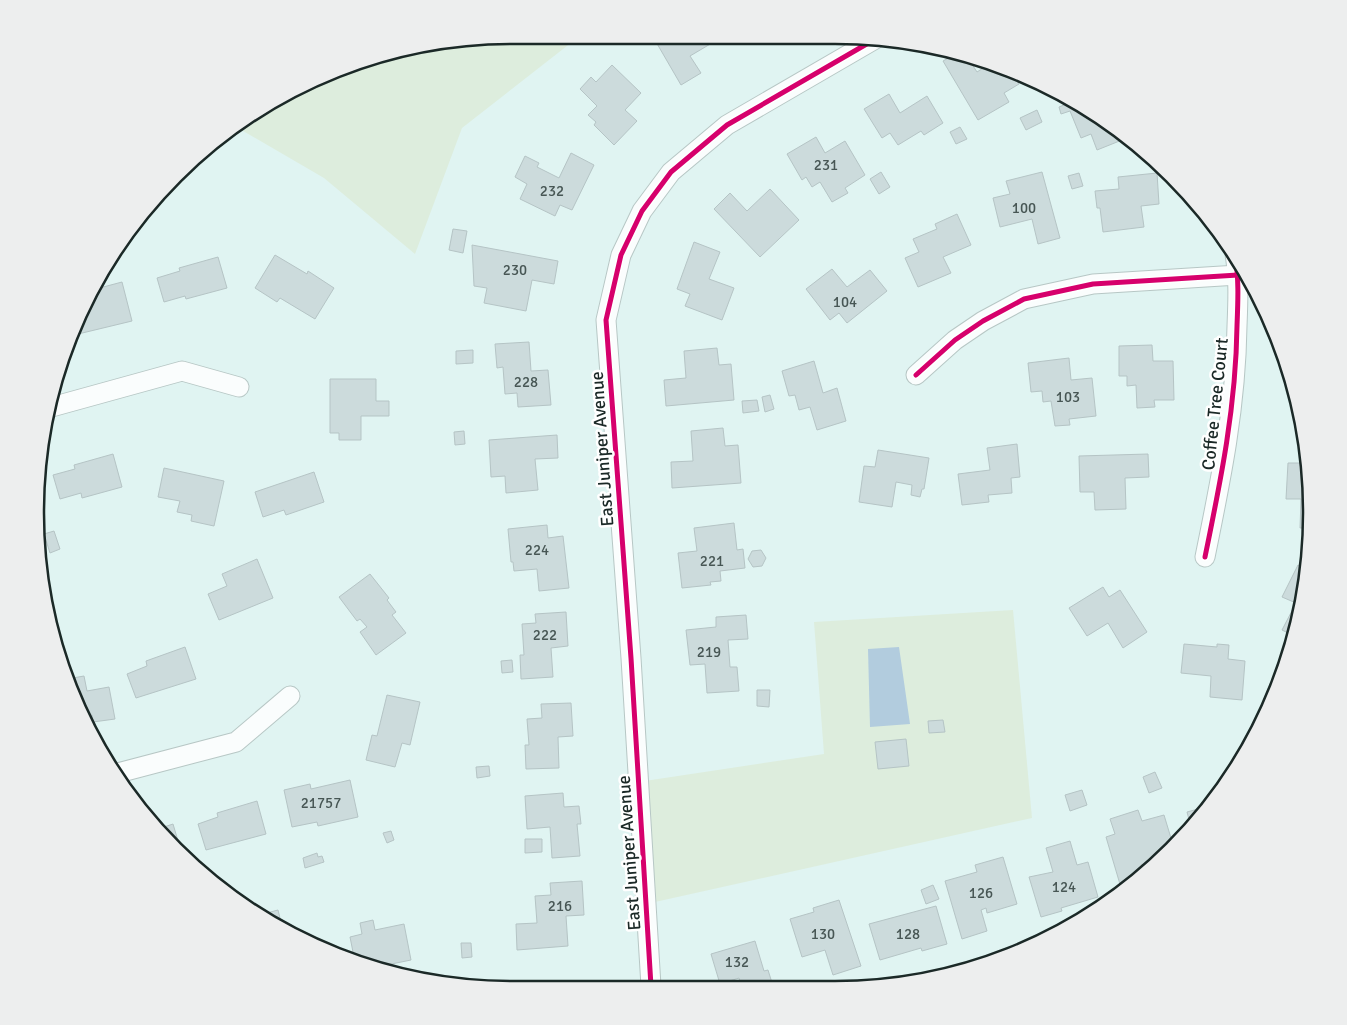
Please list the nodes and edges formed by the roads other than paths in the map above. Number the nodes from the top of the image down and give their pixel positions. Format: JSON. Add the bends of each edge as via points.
{"nodes":[{"id":1,"x":865,"y":45,"type":"edge"},
{"id":2,"x":1238,"y":275,"type":"joint"},
{"id":3,"x":916,"y":376,"type":"dead end"},
{"id":4,"x":239,"y":387,"type":"dead end"},
{"id":5,"x":57,"y":406,"type":"edge"},
{"id":6,"x":1205,"y":557,"type":"dead end"},
{"id":7,"x":290,"y":696,"type":"dead end"},
{"id":8,"x":122,"y":772,"type":"edge"},
{"id":9,"x":651,"y":981,"type":"edge"}],
"edges":[{"from":1,"to":9,"type":"street","name":"East Juniper Avenue","via":[[727,126],[671,172],[642,210],[621,255],[606,320]]},
{"from":2,"to":3,"type":"street","via":[[1093,284],[1024,299],[955,340]]},
{"from":2,"to":6,"type":"street","name":"Coffee Tree Court","via":[[1237,369],[1226,458]]},
{"from":4,"to":5,"type":"street","via":[[182,371]]},
{"from":7,"to":8,"type":"street","via":[[236,742]]}]}
